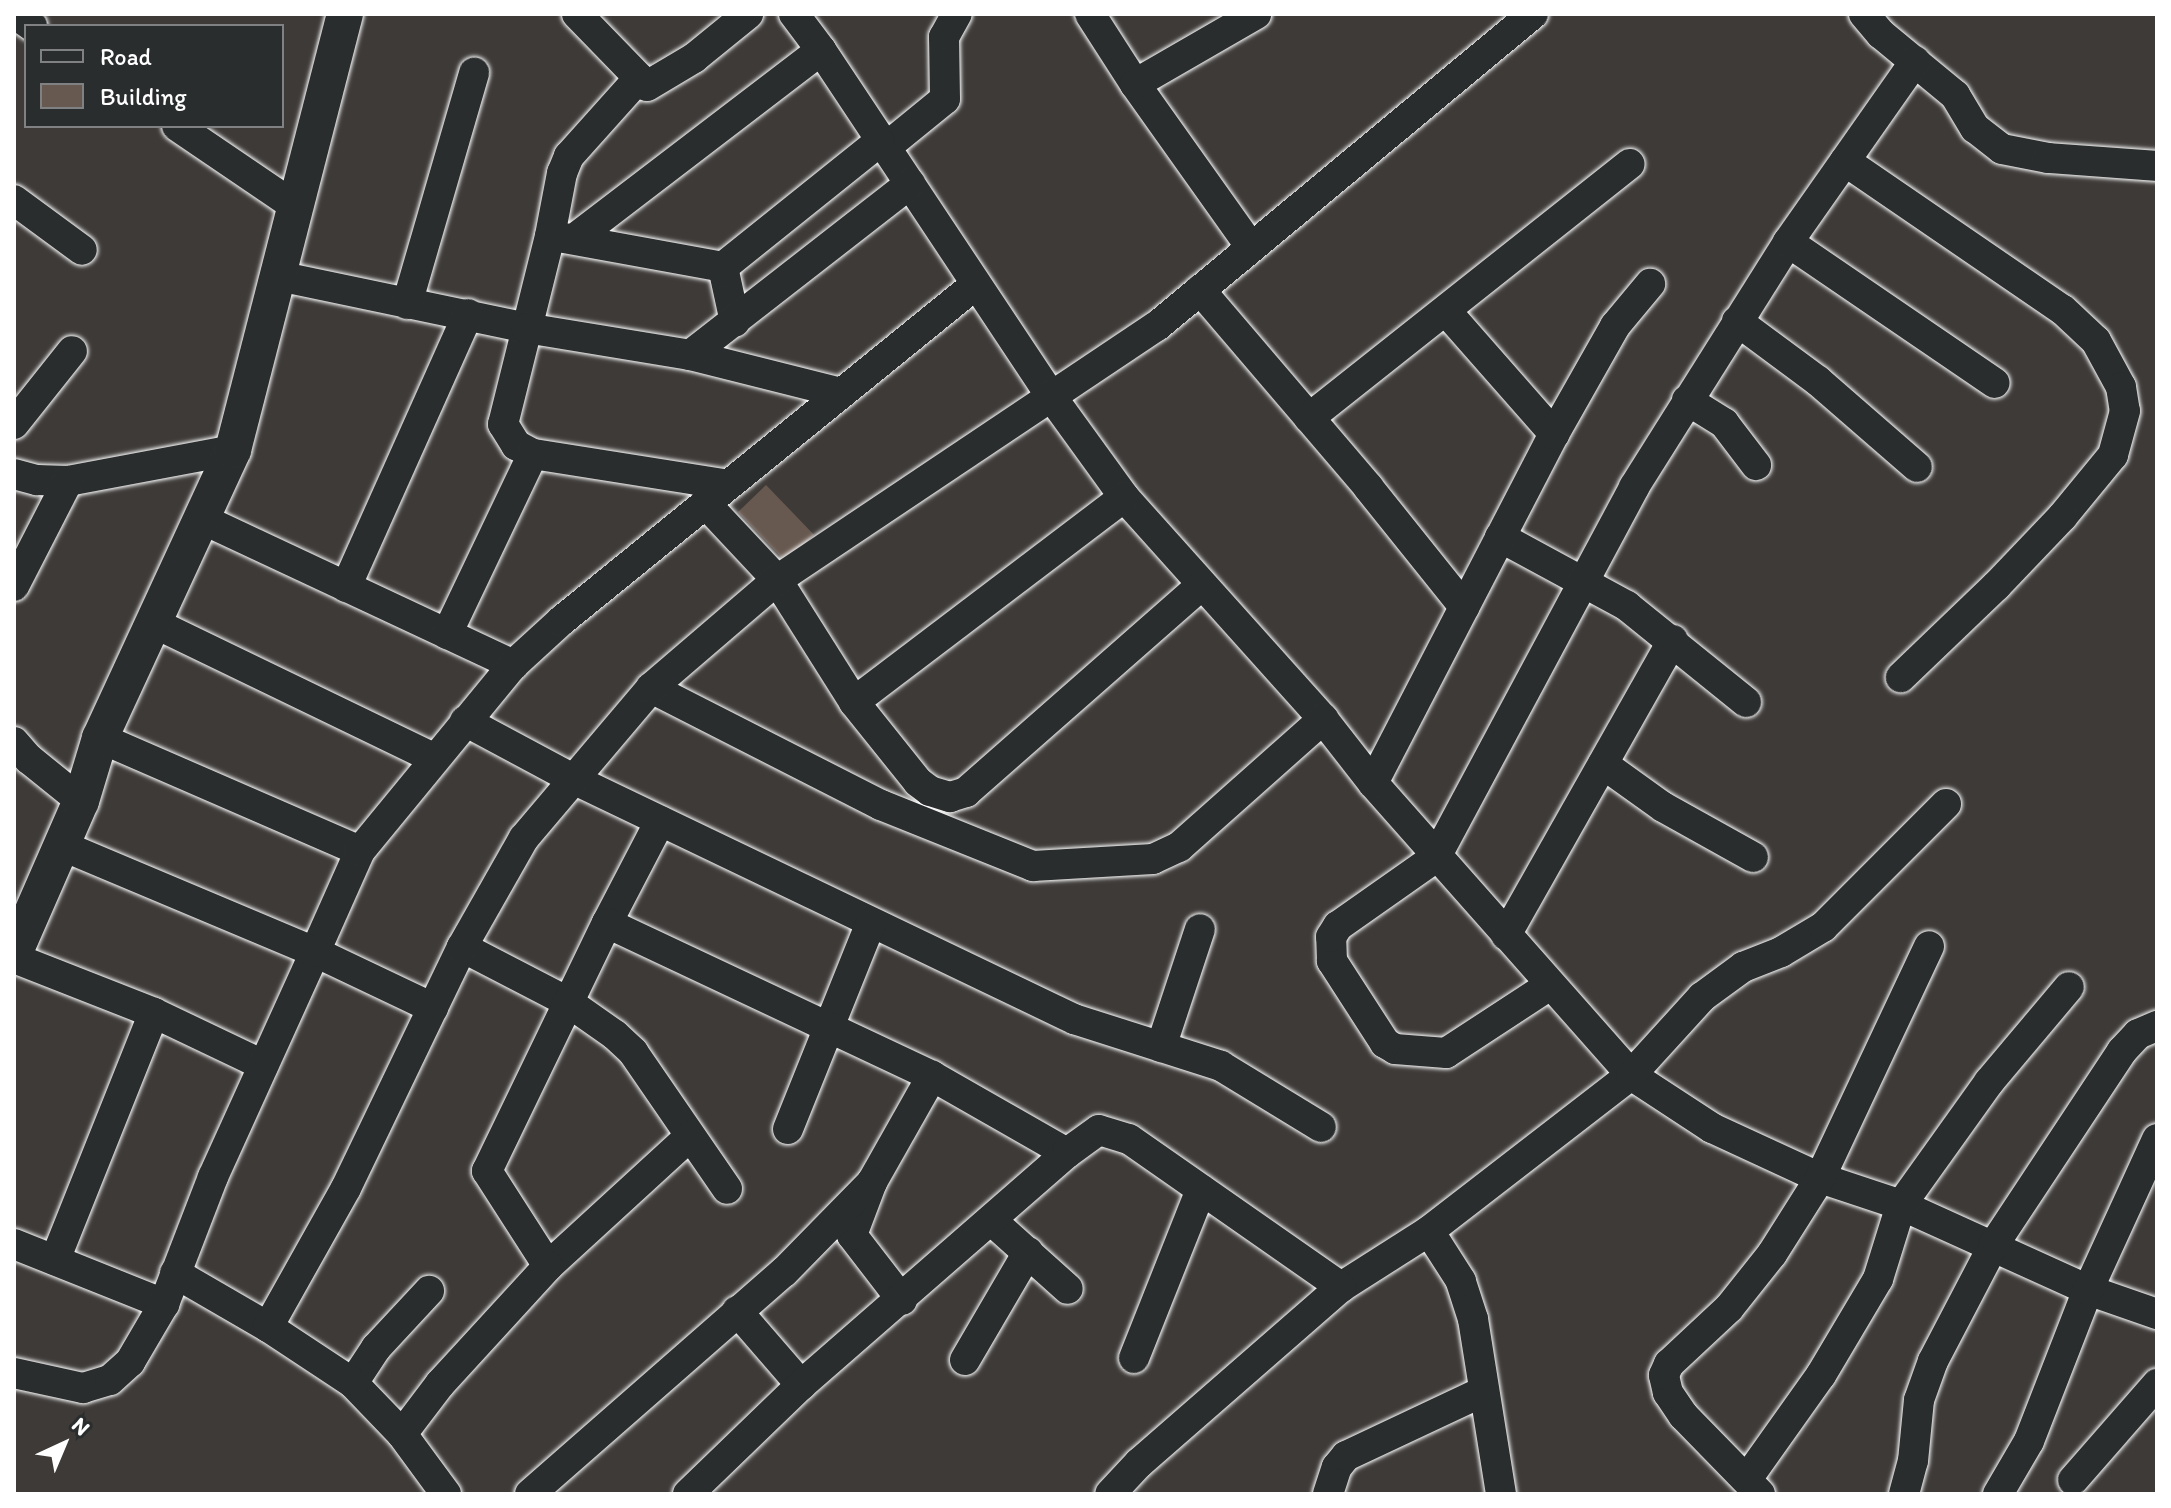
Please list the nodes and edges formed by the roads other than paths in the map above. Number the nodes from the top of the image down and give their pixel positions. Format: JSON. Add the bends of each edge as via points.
{"nodes":[{"id":1,"x":345,"y":14,"type":"edge"},
{"id":2,"x":577,"y":14,"type":"edge"},
{"id":3,"x":748,"y":14,"type":"edge"},
{"id":4,"x":794,"y":14,"type":"edge"},
{"id":5,"x":957,"y":14,"type":"edge"},
{"id":6,"x":1090,"y":14,"type":"edge"},
{"id":7,"x":1256,"y":14,"type":"edge"},
{"id":8,"x":1507,"y":14,"type":"edge"},
{"id":9,"x":1533,"y":14,"type":"edge"},
{"id":10,"x":1864,"y":14,"type":"edge"},
{"id":11,"x":821,"y":50,"type":"junction"},
{"id":12,"x":1486,"y":51,"type":"junction"},
{"id":13,"x":1915,"y":61,"type":"junction"},
{"id":14,"x":474,"y":73,"type":"dead end"},
{"id":15,"x":639,"y":78,"type":"junction"},
{"id":16,"x":1135,"y":84,"type":"junction"},
{"id":17,"x":180,"y":128,"type":"edge"},
{"id":18,"x":883,"y":144,"type":"junction"},
{"id":19,"x":1845,"y":161,"type":"junction"},
{"id":20,"x":1629,"y":164,"type":"dead end"},
{"id":21,"x":2157,"y":166,"type":"edge"},
{"id":22,"x":910,"y":184,"type":"junction"},
{"id":23,"x":14,"y":200,"type":"edge"},
{"id":24,"x":296,"y":207,"type":"junction"},
{"id":25,"x":562,"y":238,"type":"junction"},
{"id":26,"x":1788,"y":242,"type":"junction"},
{"id":27,"x":1251,"y":247,"type":"junction"},
{"id":28,"x":82,"y":250,"type":"dead end"},
{"id":29,"x":723,"y":267,"type":"junction"},
{"id":30,"x":278,"y":276,"type":"junction"},
{"id":31,"x":1650,"y":284,"type":"dead end"},
{"id":32,"x":975,"y":285,"type":"junction"},
{"id":33,"x":1200,"y":290,"type":"junction"},
{"id":34,"x":407,"y":304,"type":"junction"},
{"id":35,"x":1446,"y":311,"type":"junction"},
{"id":36,"x":468,"y":314,"type":"junction"},
{"id":37,"x":1737,"y":321,"type":"junction"},
{"id":38,"x":735,"y":322,"type":"junction"},
{"id":39,"x":526,"y":328,"type":"junction"},
{"id":40,"x":72,"y":351,"type":"dead end"},
{"id":41,"x":690,"y":355,"type":"junction"},
{"id":42,"x":1995,"y":383,"type":"dead end"},
{"id":43,"x":841,"y":393,"type":"junction"},
{"id":44,"x":1051,"y":396,"type":"junction"},
{"id":45,"x":1687,"y":400,"type":"junction"},
{"id":46,"x":1309,"y":418,"type":"junction"},
{"id":47,"x":14,"y":424,"type":"edge"},
{"id":48,"x":1554,"y":434,"type":"junction"},
{"id":49,"x":233,"y":450,"type":"junction"},
{"id":50,"x":533,"y":454,"type":"junction"},
{"id":51,"x":1756,"y":465,"type":"dead end"},
{"id":52,"x":1917,"y":467,"type":"dead end"},
{"id":53,"x":14,"y":474,"type":"edge"},
{"id":54,"x":68,"y":481,"type":"junction"},
{"id":55,"x":717,"y":494,"type":"junction"},
{"id":56,"x":1124,"y":497,"type":"junction"},
{"id":57,"x":202,"y":519,"type":"junction"},
{"id":58,"x":1500,"y":537,"type":"junction"},
{"id":59,"x":777,"y":580,"type":"junction"},
{"id":60,"x":1584,"y":580,"type":"junction"},
{"id":61,"x":1202,"y":585,"type":"junction"},
{"id":62,"x":14,"y":586,"type":"edge"},
{"id":63,"x":346,"y":587,"type":"junction"},
{"id":64,"x":1464,"y":607,"type":"junction"},
{"id":65,"x":152,"y":622,"type":"junction"},
{"id":66,"x":447,"y":634,"type":"junction"},
{"id":67,"x":1673,"y":640,"type":"junction"},
{"id":68,"x":513,"y":665,"type":"junction"},
{"id":69,"x":1901,"y":677,"type":"dead end"},
{"id":70,"x":651,"y":688,"type":"junction"},
{"id":71,"x":854,"y":702,"type":"junction"},
{"id":72,"x":1746,"y":702,"type":"dead end"},
{"id":73,"x":1323,"y":719,"type":"junction"},
{"id":74,"x":465,"y":721,"type":"junction"},
{"id":75,"x":100,"y":738,"type":"junction"},
{"id":76,"x":14,"y":742,"type":"edge"},
{"id":77,"x":433,"y":758,"type":"junction"},
{"id":78,"x":1603,"y":764,"type":"junction"},
{"id":79,"x":573,"y":779,"type":"junction"},
{"id":80,"x":1373,"y":783,"type":"junction"},
{"id":81,"x":81,"y":801,"type":"junction"},
{"id":82,"x":1946,"y":804,"type":"dead end"},
{"id":83,"x":660,"y":821,"type":"junction"},
{"id":84,"x":60,"y":845,"type":"junction"},
{"id":85,"x":360,"y":851,"type":"junction"},
{"id":86,"x":1436,"y":857,"type":"junction"},
{"id":87,"x":1753,"y":857,"type":"dead end"},
{"id":88,"x":607,"y":923,"type":"junction"},
{"id":89,"x":871,"y":923,"type":"junction"},
{"id":90,"x":1200,"y":929,"type":"dead end"},
{"id":91,"x":1506,"y":935,"type":"junction"},
{"id":92,"x":1929,"y":946,"type":"dead end"},
{"id":93,"x":462,"y":947,"type":"junction"},
{"id":94,"x":315,"y":952,"type":"junction"},
{"id":95,"x":14,"y":956,"type":"edge"},
{"id":96,"x":1550,"y":985,"type":"junction"},
{"id":97,"x":2069,"y":987,"type":"dead end"},
{"id":98,"x":568,"y":1002,"type":"junction"},
{"id":99,"x":433,"y":1008,"type":"junction"},
{"id":100,"x":154,"y":1013,"type":"junction"},
{"id":101,"x":2157,"y":1026,"type":"edge"},
{"id":102,"x":830,"y":1030,"type":"junction"},
{"id":103,"x":1161,"y":1047,"type":"junction"},
{"id":104,"x":263,"y":1065,"type":"junction"},
{"id":105,"x":1631,"y":1075,"type":"junction"},
{"id":106,"x":932,"y":1076,"type":"junction"},
{"id":107,"x":1321,"y":1127,"type":"dead end"},
{"id":108,"x":788,"y":1129,"type":"dead end"},
{"id":109,"x":689,"y":1137,"type":"junction"},
{"id":110,"x":2157,"y":1139,"type":"edge"},
{"id":111,"x":1067,"y":1153,"type":"junction"},
{"id":112,"x":1820,"y":1178,"type":"junction"},
{"id":113,"x":872,"y":1182,"type":"junction"},
{"id":114,"x":727,"y":1189,"type":"dead end"},
{"id":115,"x":1201,"y":1190,"type":"junction"},
{"id":116,"x":1901,"y":1205,"type":"junction"},
{"id":117,"x":991,"y":1220,"type":"junction"},
{"id":118,"x":1429,"y":1231,"type":"junction"},
{"id":119,"x":14,"y":1244,"type":"edge"},
{"id":120,"x":1993,"y":1246,"type":"junction"},
{"id":121,"x":1028,"y":1252,"type":"junction"},
{"id":122,"x":55,"y":1260,"type":"junction"},
{"id":123,"x":548,"y":1266,"type":"junction"},
{"id":124,"x":175,"y":1273,"type":"junction"},
{"id":125,"x":1341,"y":1287,"type":"junction"},
{"id":126,"x":1068,"y":1289,"type":"dead end"},
{"id":127,"x":2088,"y":1290,"type":"junction"},
{"id":128,"x":429,"y":1291,"type":"dead end"},
{"id":129,"x":902,"y":1300,"type":"junction"},
{"id":130,"x":164,"y":1304,"type":"junction"},
{"id":131,"x":737,"y":1311,"type":"junction"},
{"id":132,"x":2157,"y":1314,"type":"edge"},
{"id":133,"x":268,"y":1327,"type":"junction"},
{"id":134,"x":1134,"y":1358,"type":"dead end"},
{"id":135,"x":965,"y":1360,"type":"dead end"},
{"id":136,"x":14,"y":1373,"type":"edge"},
{"id":137,"x":353,"y":1383,"type":"junction"},
{"id":138,"x":2157,"y":1384,"type":"edge"},
{"id":139,"x":801,"y":1385,"type":"junction"},
{"id":140,"x":1482,"y":1392,"type":"junction"},
{"id":141,"x":402,"y":1434,"type":"junction"},
{"id":142,"x":2073,"y":1480,"type":"dead end"},
{"id":143,"x":1754,"y":1487,"type":"edge"},
{"id":144,"x":446,"y":1494,"type":"edge"},
{"id":145,"x":530,"y":1494,"type":"edge"},
{"id":146,"x":688,"y":1494,"type":"edge"},
{"id":147,"x":1110,"y":1494,"type":"edge"},
{"id":148,"x":1328,"y":1494,"type":"edge"},
{"id":149,"x":1500,"y":1494,"type":"edge"},
{"id":150,"x":1904,"y":1494,"type":"edge"},
{"id":151,"x":1998,"y":1494,"type":"edge"}],
"edges":[{"from":1,"to":24,"type":"street"},
{"from":2,"to":15,"type":"street"},
{"from":3,"to":15,"type":"street","via":[[694,58],[647,86]]},
{"from":4,"to":11,"type":"street"},
{"from":5,"to":18,"type":"street","via":[[944,37],[945,99]]},
{"from":6,"to":16,"type":"street"},
{"from":7,"to":16,"type":"street"},
{"from":8,"to":12,"type":"street"},
{"from":9,"to":12,"type":"street"},
{"from":10,"to":13,"type":"street"},
{"from":11,"to":18,"type":"street"},
{"from":11,"to":25,"type":"street"},
{"from":12,"to":27,"type":"street"},
{"from":13,"to":19,"type":"street"},
{"from":13,"to":21,"type":"street","via":[[1955,95],[1975,128],[2002,149]]},
{"from":14,"to":34,"type":"street"},
{"from":15,"to":25,"type":"street","via":[[569,156],[562,173]]},
{"from":16,"to":27,"type":"street"},
{"from":17,"to":24,"type":"street"},
{"from":18,"to":22,"type":"street"},
{"from":18,"to":29,"type":"street"},
{"from":19,"to":26,"type":"street"},
{"from":19,"to":69,"type":"street","via":[[2063,310],[2096,341],[2121,387],[2125,411],[2113,455],[2062,517]]},
{"from":20,"to":35,"type":"street"},
{"from":22,"to":32,"type":"street"},
{"from":22,"to":38,"type":"street"},
{"from":23,"to":28,"type":"street"},
{"from":24,"to":30,"type":"street"},
{"from":25,"to":29,"type":"street"},
{"from":25,"to":39,"type":"street"},
{"from":26,"to":37,"type":"street"},
{"from":26,"to":42,"type":"street"},
{"from":27,"to":33,"type":"street"},
{"from":29,"to":38,"type":"street"},
{"from":30,"to":34,"type":"street"},
{"from":30,"to":49,"type":"street"},
{"from":31,"to":48,"type":"street","via":[[1615,326]]},
{"from":32,"to":43,"type":"street"},
{"from":32,"to":44,"type":"street"},
{"from":33,"to":44,"type":"street","via":[[1157,326]]},
{"from":33,"to":46,"type":"street"},
{"from":34,"to":36,"type":"street"},
{"from":35,"to":46,"type":"street"},
{"from":35,"to":48,"type":"street"},
{"from":36,"to":39,"type":"street"},
{"from":36,"to":63,"type":"street"},
{"from":37,"to":45,"type":"street"},
{"from":37,"to":52,"type":"street","via":[[1818,381]]},
{"from":38,"to":41,"type":"street"},
{"from":39,"to":41,"type":"street"},
{"from":39,"to":50,"type":"street","via":[[503,424],[516,445]]},
{"from":40,"to":47,"type":"street"},
{"from":41,"to":43,"type":"street"},
{"from":43,"to":55,"type":"street"},
{"from":44,"to":56,"type":"street"},
{"from":44,"to":59,"type":"street"},
{"from":45,"to":51,"type":"street","via":[[1724,423]]},
{"from":45,"to":60,"type":"street"},
{"from":46,"to":64,"type":"street"},
{"from":48,"to":58,"type":"street"},
{"from":49,"to":54,"type":"street"},
{"from":49,"to":57,"type":"street"},
{"from":50,"to":55,"type":"street"},
{"from":50,"to":66,"type":"street"},
{"from":53,"to":54,"type":"street"},
{"from":54,"to":62,"type":"street"},
{"from":55,"to":59,"type":"street"},
{"from":55,"to":68,"type":"street"},
{"from":56,"to":61,"type":"street"},
{"from":56,"to":71,"type":"street"},
{"from":57,"to":63,"type":"street"},
{"from":57,"to":65,"type":"street"},
{"from":58,"to":60,"type":"street"},
{"from":58,"to":64,"type":"street"},
{"from":59,"to":70,"type":"street"},
{"from":59,"to":71,"type":"street"},
{"from":60,"to":67,"type":"street"},
{"from":60,"to":86,"type":"street"},
{"from":61,"to":71,"type":"street","via":[[966,792],[950,797],[918,782]]},
{"from":61,"to":73,"type":"street"},
{"from":63,"to":66,"type":"street"},
{"from":64,"to":80,"type":"street"},
{"from":65,"to":75,"type":"street"},
{"from":65,"to":77,"type":"street"},
{"from":66,"to":68,"type":"street"},
{"from":67,"to":72,"type":"street"},
{"from":67,"to":78,"type":"street"},
{"from":68,"to":74,"type":"street"},
{"from":70,"to":73,"type":"street","via":[[881,805],[1033,866],[1153,859],[1179,847]]},
{"from":70,"to":79,"type":"street"},
{"from":73,"to":80,"type":"street"},
{"from":74,"to":77,"type":"street"},
{"from":74,"to":79,"type":"street"},
{"from":75,"to":81,"type":"street"},
{"from":75,"to":85,"type":"street"},
{"from":76,"to":81,"type":"street"},
{"from":77,"to":85,"type":"street"},
{"from":78,"to":87,"type":"street","via":[[1663,807]]},
{"from":78,"to":91,"type":"street"},
{"from":79,"to":83,"type":"street"},
{"from":79,"to":93,"type":"street","via":[[524,838]]},
{"from":80,"to":86,"type":"street"},
{"from":81,"to":84,"type":"street"},
{"from":82,"to":105,"type":"street","via":[[1823,927],[1743,967],[1702,997]]},
{"from":83,"to":88,"type":"street"},
{"from":83,"to":89,"type":"street"},
{"from":84,"to":94,"type":"street"},
{"from":84,"to":95,"type":"street"},
{"from":85,"to":94,"type":"street"},
{"from":86,"to":91,"type":"street"},
{"from":86,"to":96,"type":"street","via":[[1338,926],[1331,937],[1332,961],[1385,1043],[1395,1049],[1446,1053]]},
{"from":88,"to":98,"type":"street"},
{"from":88,"to":102,"type":"street"},
{"from":89,"to":102,"type":"street"},
{"from":89,"to":103,"type":"street","via":[[1074,1019]]},
{"from":90,"to":103,"type":"street"},
{"from":91,"to":96,"type":"street"},
{"from":92,"to":112,"type":"street"},
{"from":93,"to":98,"type":"street"},
{"from":93,"to":99,"type":"street"},
{"from":94,"to":99,"type":"street"},
{"from":94,"to":104,"type":"street"},
{"from":95,"to":100,"type":"street"},
{"from":96,"to":105,"type":"street"},
{"from":97,"to":116,"type":"street","via":[[1989,1082]]},
{"from":98,"to":109,"type":"street","via":[[633,1052]]},
{"from":98,"to":123,"type":"street","via":[[487,1171]]},
{"from":99,"to":133,"type":"street","via":[[346,1188]]},
{"from":100,"to":104,"type":"street"},
{"from":100,"to":122,"type":"street"},
{"from":101,"to":120,"type":"street","via":[[2138,1034],[2122,1051]]},
{"from":102,"to":106,"type":"street"},
{"from":102,"to":108,"type":"street"},
{"from":103,"to":107,"type":"street","via":[[1221,1066]]},
{"from":104,"to":124,"type":"street"},
{"from":105,"to":112,"type":"street","via":[[1712,1128]]},
{"from":105,"to":118,"type":"street"},
{"from":106,"to":111,"type":"street"},
{"from":106,"to":113,"type":"street"},
{"from":109,"to":114,"type":"street"},
{"from":109,"to":123,"type":"street"},
{"from":110,"to":127,"type":"street"},
{"from":111,"to":115,"type":"street","via":[[1099,1130],[1111,1131]]},
{"from":111,"to":117,"type":"street"},
{"from":112,"to":116,"type":"street"},
{"from":112,"to":143,"type":"street","via":[[1772,1254],[1664,1375],[1668,1393],[1683,1415]]},
{"from":113,"to":129,"type":"street","via":[[852,1235]]},
{"from":113,"to":131,"type":"street","via":[[784,1272]]},
{"from":115,"to":125,"type":"street"},
{"from":115,"to":134,"type":"street"},
{"from":116,"to":120,"type":"street"},
{"from":116,"to":143,"type":"street","via":[[1878,1279]]},
{"from":117,"to":121,"type":"street"},
{"from":117,"to":129,"type":"street"},
{"from":118,"to":125,"type":"street"},
{"from":118,"to":140,"type":"street","via":[[1461,1281],[1473,1319]]},
{"from":119,"to":122,"type":"street"},
{"from":120,"to":127,"type":"street"},
{"from":120,"to":150,"type":"street","via":[[1933,1361],[1919,1400]]},
{"from":121,"to":126,"type":"street"},
{"from":121,"to":135,"type":"street"},
{"from":122,"to":130,"type":"street"},
{"from":123,"to":141,"type":"street","via":[[440,1384]]},
{"from":124,"to":130,"type":"street"},
{"from":124,"to":133,"type":"street"},
{"from":125,"to":147,"type":"street"},
{"from":127,"to":132,"type":"street"},
{"from":127,"to":151,"type":"street","via":[[2029,1441]]},
{"from":128,"to":137,"type":"street","via":[[376,1348]]},
{"from":129,"to":139,"type":"street"},
{"from":130,"to":136,"type":"street","via":[[130,1362],[110,1380],[83,1388]]},
{"from":131,"to":139,"type":"street"},
{"from":131,"to":145,"type":"street"},
{"from":133,"to":137,"type":"street"},
{"from":137,"to":141,"type":"street"},
{"from":138,"to":142,"type":"street"},
{"from":139,"to":146,"type":"street"},
{"from":140,"to":148,"type":"street","via":[[1346,1456]]},
{"from":140,"to":149,"type":"street"},
{"from":141,"to":144,"type":"street"}]}
